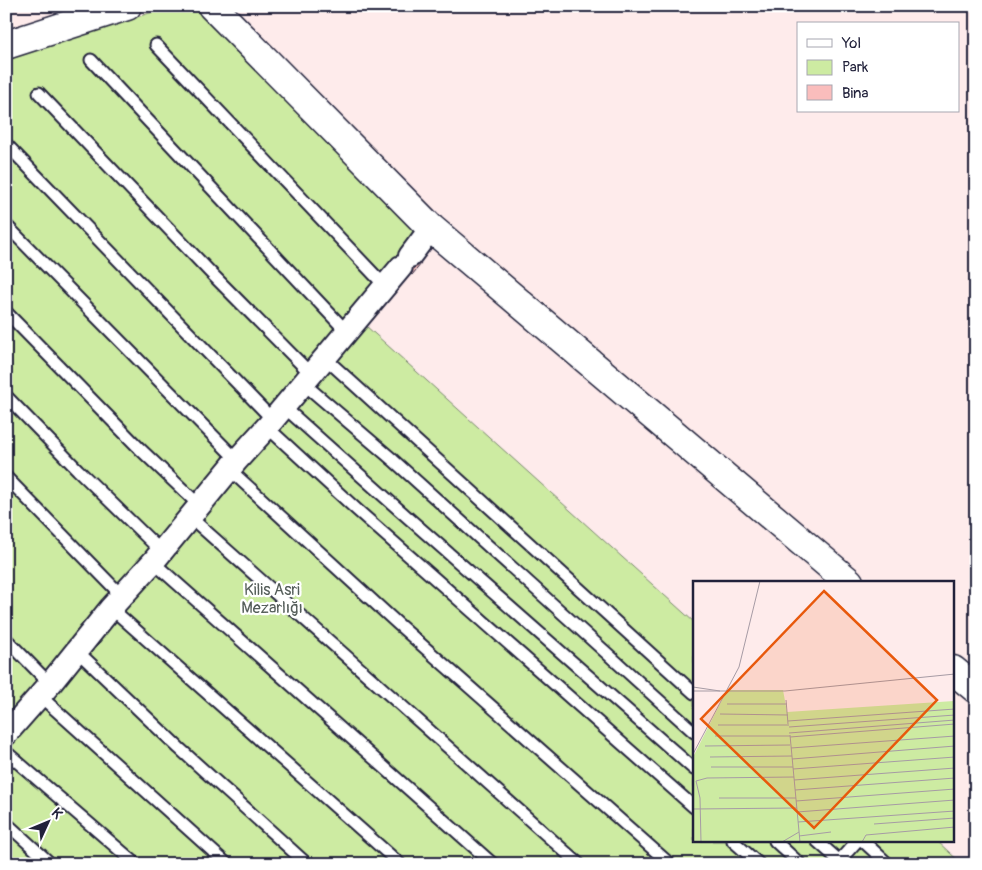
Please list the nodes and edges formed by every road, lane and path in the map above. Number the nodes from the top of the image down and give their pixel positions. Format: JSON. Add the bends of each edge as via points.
{"nodes":[{"id":1,"x":127,"y":6,"type":"edge"},
{"id":2,"x":212,"y":6,"type":"edge"},
{"id":3,"x":6,"y":45,"type":"edge"},
{"id":4,"x":156,"y":45,"type":"dead end"},
{"id":5,"x":91,"y":60,"type":"dead end"},
{"id":6,"x":39,"y":94,"type":"dead end"},
{"id":7,"x":6,"y":144,"type":"edge"},
{"id":8,"x":6,"y":225,"type":"edge"},
{"id":9,"x":431,"y":228,"type":"junction"},
{"id":10,"x":386,"y":287,"type":"junction"},
{"id":11,"x":6,"y":312,"type":"edge"},
{"id":12,"x":347,"y":332,"type":"junction"},
{"id":13,"x":313,"y":372,"type":"junction"},
{"id":14,"x":6,"y":396,"type":"edge"},
{"id":15,"x":275,"y":418,"type":"junction"},
{"id":16,"x":234,"y":465,"type":"junction"},
{"id":17,"x":6,"y":477,"type":"edge"},
{"id":18,"x":195,"y":511,"type":"junction"},
{"id":19,"x":158,"y":557,"type":"junction"},
{"id":20,"x":849,"y":581,"type":"edge"},
{"id":21,"x":117,"y":602,"type":"junction"},
{"id":22,"x":6,"y":639,"type":"edge"},
{"id":23,"x":76,"y":650,"type":"junction"},
{"id":24,"x":954,"y":671,"type":"edge"},
{"id":25,"x":976,"y":689,"type":"edge"},
{"id":26,"x":45,"y":690,"type":"junction"},
{"id":27,"x":693,"y":692,"type":"edge"},
{"id":28,"x":8,"y":729,"type":"edge"},
{"id":29,"x":693,"y":731,"type":"edge"},
{"id":30,"x":6,"y":752,"type":"edge"},
{"id":31,"x":693,"y":767,"type":"edge"},
{"id":32,"x":693,"y":806,"type":"edge"},
{"id":33,"x":6,"y":824,"type":"edge"},
{"id":34,"x":734,"y":842,"type":"edge"},
{"id":35,"x":776,"y":842,"type":"edge"},
{"id":36,"x":818,"y":842,"type":"edge"},
{"id":37,"x":856,"y":842,"type":"edge"},
{"id":38,"x":864,"y":842,"type":"edge"},
{"id":39,"x":841,"y":862,"type":"edge"},
{"id":40,"x":51,"y":864,"type":"edge"},
{"id":41,"x":136,"y":864,"type":"edge"},
{"id":42,"x":227,"y":864,"type":"edge"},
{"id":43,"x":307,"y":864,"type":"edge"},
{"id":44,"x":400,"y":864,"type":"edge"},
{"id":45,"x":493,"y":864,"type":"edge"},
{"id":46,"x":579,"y":864,"type":"edge"},
{"id":47,"x":670,"y":864,"type":"edge"},
{"id":48,"x":759,"y":864,"type":"edge"},
{"id":49,"x":800,"y":864,"type":"edge"},
{"id":50,"x":888,"y":864,"type":"edge"}],
"edges":[{"from":1,"to":3,"type":"street"},
{"from":2,"to":9,"type":"street"},
{"from":4,"to":10,"type":"lane"},
{"from":5,"to":12,"type":"lane"},
{"from":6,"to":13,"type":"lane","via":[[210,272]]},
{"from":7,"to":15,"type":"lane"},
{"from":8,"to":16,"type":"lane"},
{"from":9,"to":10,"type":"street"},
{"from":9,"to":20,"type":"street"},
{"from":10,"to":12,"type":"street"},
{"from":11,"to":18,"type":"lane","via":[[140,449]]},
{"from":12,"to":13,"type":"street"},
{"from":13,"to":15,"type":"street"},
{"from":13,"to":27,"type":"lane"},
{"from":13,"to":29,"type":"lane","via":[[393,460]]},
{"from":14,"to":19,"type":"lane"},
{"from":15,"to":16,"type":"street"},
{"from":15,"to":31,"type":"lane","via":[[404,515]]},
{"from":15,"to":32,"type":"lane","via":[[356,509]]},
{"from":16,"to":18,"type":"street"},
{"from":16,"to":47,"type":"lane","via":[[398,624]]},
{"from":17,"to":21,"type":"lane"},
{"from":18,"to":19,"type":"street"},
{"from":18,"to":46,"type":"lane"},
{"from":19,"to":21,"type":"street"},
{"from":19,"to":45,"type":"lane"},
{"from":21,"to":23,"type":"street"},
{"from":21,"to":44,"type":"lane"},
{"from":22,"to":26,"type":"lane"},
{"from":23,"to":26,"type":"street"},
{"from":23,"to":43,"type":"lane"},
{"from":24,"to":25,"type":"street"},
{"from":26,"to":28,"type":"street"},
{"from":26,"to":42,"type":"lane"},
{"from":30,"to":41,"type":"lane"},
{"from":33,"to":40,"type":"lane"},
{"from":34,"to":48,"type":"lane"},
{"from":35,"to":49,"type":"lane"},
{"from":36,"to":39,"type":"lane"},
{"from":37,"to":39,"type":"lane"},
{"from":38,"to":50,"type":"lane"}]}
